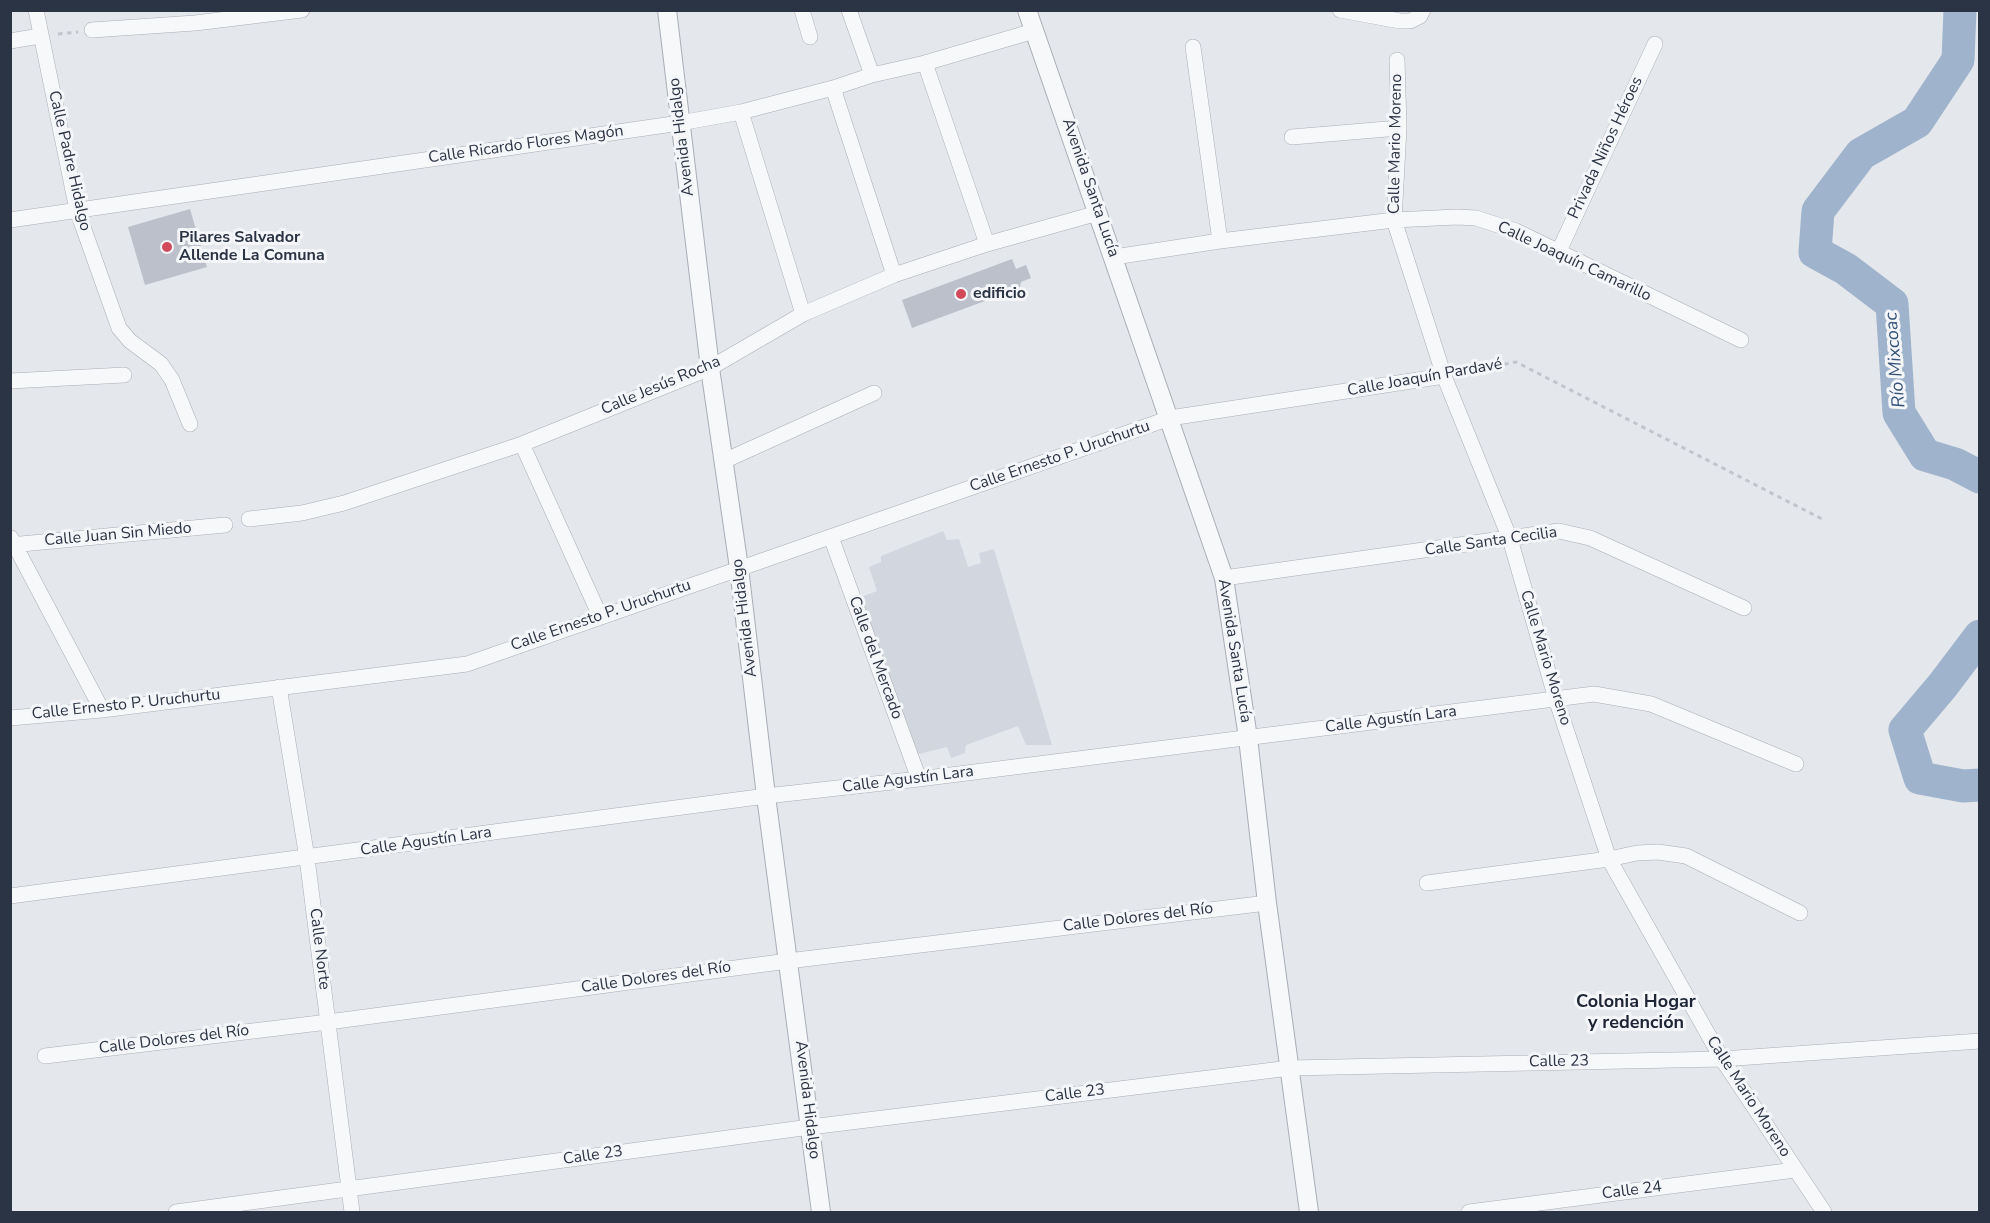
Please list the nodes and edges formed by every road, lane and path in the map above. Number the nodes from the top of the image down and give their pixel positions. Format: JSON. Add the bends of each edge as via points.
{"nodes":[{"id":1,"x":36,"y":10,"type":"edge"},
{"id":2,"x":302,"y":10,"type":"edge"},
{"id":3,"x":802,"y":10,"type":"edge"},
{"id":4,"x":849,"y":10,"type":"edge"},
{"id":5,"x":1027,"y":10,"type":"edge"},
{"id":6,"x":1340,"y":10,"type":"edge"},
{"id":7,"x":1423,"y":10,"type":"edge"},
{"id":8,"x":199,"y":17,"type":"edge"},
{"id":9,"x":668,"y":17,"type":"edge"},
{"id":10,"x":92,"y":30,"type":"joint"},
{"id":11,"x":1034,"y":31,"type":"junction"},
{"id":12,"x":40,"y":36,"type":"junction"},
{"id":13,"x":810,"y":37,"type":"dead end"},
{"id":14,"x":10,"y":41,"type":"edge"},
{"id":15,"x":1655,"y":44,"type":"dead end"},
{"id":16,"x":1193,"y":47,"type":"dead end"},
{"id":17,"x":1397,"y":60,"type":"dead end"},
{"id":18,"x":925,"y":63,"type":"junction"},
{"id":19,"x":872,"y":75,"type":"junction"},
{"id":20,"x":833,"y":88,"type":"junction"},
{"id":21,"x":741,"y":112,"type":"junction"},
{"id":22,"x":680,"y":123,"type":"junction"},
{"id":23,"x":1399,"y":128,"type":"junction"},
{"id":24,"x":1292,"y":137,"type":"dead end"},
{"id":25,"x":77,"y":210,"type":"junction"},
{"id":26,"x":1098,"y":213,"type":"junction"},
{"id":27,"x":10,"y":220,"type":"edge"},
{"id":28,"x":1394,"y":220,"type":"junction"},
{"id":29,"x":1220,"y":242,"type":"junction"},
{"id":30,"x":987,"y":244,"type":"junction"},
{"id":31,"x":1558,"y":253,"type":"junction"},
{"id":32,"x":1114,"y":257,"type":"junction"},
{"id":33,"x":894,"y":275,"type":"junction"},
{"id":34,"x":803,"y":314,"type":"junction"},
{"id":35,"x":1741,"y":340,"type":"dead end"},
{"id":36,"x":710,"y":368,"type":"junction"},
{"id":37,"x":124,"y":375,"type":"dead end"},
{"id":38,"x":1444,"y":376,"type":"junction"},
{"id":39,"x":10,"y":381,"type":"edge"},
{"id":40,"x":874,"y":393,"type":"dead end"},
{"id":41,"x":1170,"y":418,"type":"junction"},
{"id":42,"x":190,"y":424,"type":"dead end"},
{"id":43,"x":522,"y":444,"type":"junction"},
{"id":44,"x":724,"y":461,"type":"junction"},
{"id":45,"x":249,"y":519,"type":"dead end"},
{"id":46,"x":1824,"y":520,"type":"dead end"},
{"id":47,"x":225,"y":525,"type":"dead end"},
{"id":48,"x":831,"y":537,"type":"junction"},
{"id":49,"x":1510,"y":539,"type":"junction"},
{"id":50,"x":12,"y":543,"type":"edge"},
{"id":51,"x":739,"y":568,"type":"junction"},
{"id":52,"x":1224,"y":578,"type":"junction"},
{"id":53,"x":1744,"y":608,"type":"dead end"},
{"id":54,"x":600,"y":616,"type":"junction"},
{"id":55,"x":279,"y":687,"type":"junction"},
{"id":56,"x":1556,"y":699,"type":"junction"},
{"id":57,"x":102,"y":710,"type":"junction"},
{"id":58,"x":10,"y":718,"type":"edge"},
{"id":59,"x":1248,"y":738,"type":"junction"},
{"id":60,"x":1796,"y":764,"type":"dead end"},
{"id":61,"x":919,"y":779,"type":"junction"},
{"id":62,"x":766,"y":796,"type":"junction"},
{"id":63,"x":308,"y":858,"type":"junction"},
{"id":64,"x":1609,"y":859,"type":"junction"},
{"id":65,"x":1426,"y":883,"type":"dead end"},
{"id":66,"x":10,"y":896,"type":"edge"},
{"id":67,"x":1267,"y":903,"type":"junction"},
{"id":68,"x":1800,"y":912,"type":"dead end"},
{"id":69,"x":788,"y":961,"type":"junction"},
{"id":70,"x":328,"y":1022,"type":"junction"},
{"id":71,"x":1980,"y":1041,"type":"edge"},
{"id":72,"x":45,"y":1056,"type":"dead end"},
{"id":73,"x":1722,"y":1059,"type":"junction"},
{"id":74,"x":1290,"y":1068,"type":"junction"},
{"id":75,"x":810,"y":1127,"type":"junction"},
{"id":76,"x":1795,"y":1170,"type":"junction"},
{"id":77,"x":349,"y":1189,"type":"junction"},
{"id":78,"x":176,"y":1212,"type":"edge"},
{"id":79,"x":352,"y":1212,"type":"edge"},
{"id":80,"x":821,"y":1212,"type":"edge"},
{"id":81,"x":1309,"y":1212,"type":"edge"},
{"id":82,"x":1469,"y":1212,"type":"edge"},
{"id":83,"x":1824,"y":1212,"type":"edge"}],
"edges":[{"from":1,"to":12,"type":"street","name":"Calle Padre Hidalgo"},
{"from":2,"to":8,"type":"street"},
{"from":3,"to":13,"type":"street"},
{"from":4,"to":19,"type":"street"},
{"from":5,"to":11,"type":"street","name":"Avenida Santa Lucía"},
{"from":6,"to":7,"type":"street","via":[[1400,21],[1410,21]]},
{"from":8,"to":10,"type":"street"},
{"from":9,"to":22,"type":"street","name":"Avenida Hidalgo"},
{"from":10,"to":12,"type":"path"},
{"from":11,"to":18,"type":"street","name":"Calle Ricardo Flores Magón"},
{"from":11,"to":26,"type":"street","name":"Avenida Santa Lucía"},
{"from":12,"to":14,"type":"street"},
{"from":12,"to":25,"type":"street","name":"Calle Padre Hidalgo"},
{"from":15,"to":31,"type":"street","name":"Privada Niños Héroes"},
{"from":16,"to":29,"type":"street"},
{"from":17,"to":23,"type":"street","name":"Calle Mario Moreno"},
{"from":18,"to":19,"type":"street","name":"Calle Ricardo Flores Magón"},
{"from":18,"to":30,"type":"street"},
{"from":19,"to":20,"type":"street","name":"Calle Ricardo Flores Magón"},
{"from":20,"to":21,"type":"street","name":"Calle Ricardo Flores Magón"},
{"from":20,"to":33,"type":"street"},
{"from":21,"to":22,"type":"street","name":"Calle Ricardo Flores Magón"},
{"from":21,"to":34,"type":"street"},
{"from":22,"to":25,"type":"street","name":"Calle Ricardo Flores Magón"},
{"from":22,"to":36,"type":"street","name":"Avenida Hidalgo"},
{"from":23,"to":24,"type":"street"},
{"from":23,"to":28,"type":"street","name":"Calle Mario Moreno"},
{"from":25,"to":27,"type":"street","name":"Calle Ricardo Flores Magón"},
{"from":25,"to":42,"type":"street","name":"Calle Padre Hidalgo","via":[[119,328],[161,364]]},
{"from":26,"to":30,"type":"street","name":"Calle Jesús Rocha"},
{"from":26,"to":32,"type":"street","name":"Avenida Santa Lucía"},
{"from":28,"to":29,"type":"street","name":"Calle Joaquín Camarillo"},
{"from":28,"to":31,"type":"street","name":"Calle Joaquín Camarillo","via":[[1476,218],[1516,231]]},
{"from":28,"to":38,"type":"street","name":"Calle Mario Moreno"},
{"from":29,"to":32,"type":"street","name":"Calle Joaquín Camarillo"},
{"from":30,"to":33,"type":"street","name":"Calle Jesús Rocha"},
{"from":31,"to":35,"type":"street","name":"Calle Joaquín Camarillo"},
{"from":32,"to":41,"type":"street","name":"Avenida Santa Lucía"},
{"from":33,"to":34,"type":"street","name":"Calle Jesús Rocha"},
{"from":34,"to":36,"type":"street","name":"Calle Jesús Rocha"},
{"from":36,"to":43,"type":"street","name":"Calle Jesús Rocha"},
{"from":36,"to":44,"type":"street","name":"Avenida Hidalgo"},
{"from":37,"to":39,"type":"street"},
{"from":38,"to":41,"type":"street","name":"Calle Joaquín Pardavé"},
{"from":38,"to":46,"type":"path","name":"Calle Joaquín Pardavé","via":[[1516,362]]},
{"from":38,"to":49,"type":"street","name":"Calle Mario Moreno"},
{"from":40,"to":44,"type":"street"},
{"from":41,"to":48,"type":"street","name":"Calle Ernesto P. Uruchurtu"},
{"from":41,"to":52,"type":"street","name":"Avenida Santa Lucía"},
{"from":43,"to":45,"type":"street","name":"Calle Jesús Rocha","via":[[344,503]]},
{"from":43,"to":54,"type":"street"},
{"from":44,"to":51,"type":"street","name":"Avenida Hidalgo"},
{"from":47,"to":50,"type":"street","name":"Calle Juan Sin Miedo"},
{"from":48,"to":51,"type":"street","name":"Calle Ernesto P. Uruchurtu"},
{"from":48,"to":61,"type":"street","name":"Calle del Mercado"},
{"from":49,"to":52,"type":"street","name":"Calle Santa Cecilia"},
{"from":49,"to":53,"type":"street","name":"Calle Santa Cecilia","via":[[1559,531],[1590,538]]},
{"from":49,"to":56,"type":"street","name":"Calle Mario Moreno"},
{"from":50,"to":57,"type":"street"},
{"from":51,"to":54,"type":"street","name":"Calle Ernesto P. Uruchurtu"},
{"from":51,"to":62,"type":"street","name":"Avenida Hidalgo"},
{"from":52,"to":59,"type":"street","name":"Avenida Santa Lucía"},
{"from":54,"to":55,"type":"street","name":"Calle Ernesto P. Uruchurtu","via":[[467,663]]},
{"from":55,"to":57,"type":"street","name":"Calle Ernesto P. Uruchurtu"},
{"from":55,"to":63,"type":"street","name":"Calle Norte"},
{"from":56,"to":59,"type":"street","name":"Calle Agustín Lara"},
{"from":56,"to":60,"type":"street","name":"Calle Agustín Lara","via":[[1594,694],[1651,704]]},
{"from":56,"to":64,"type":"street","name":"Calle Mario Moreno"},
{"from":57,"to":58,"type":"street","name":"Calle Ernesto P. Uruchurtu"},
{"from":59,"to":61,"type":"street","name":"Calle Agustín Lara"},
{"from":59,"to":67,"type":"street","name":"Avenida Santa Lucía"},
{"from":61,"to":62,"type":"street","name":"Calle Agustín Lara"},
{"from":62,"to":63,"type":"street","name":"Calle Agustín Lara"},
{"from":62,"to":69,"type":"street","name":"Avenida Hidalgo"},
{"from":63,"to":66,"type":"street","name":"Calle Agustín Lara"},
{"from":63,"to":70,"type":"street","name":"Calle Norte"},
{"from":64,"to":65,"type":"street"},
{"from":64,"to":68,"type":"street","via":[[1658,852],[1686,856]]},
{"from":64,"to":73,"type":"street","name":"Calle Mario Moreno"},
{"from":67,"to":69,"type":"street","name":"Calle Dolores del Río"},
{"from":67,"to":74,"type":"street","name":"Avenida Santa Lucía"},
{"from":69,"to":70,"type":"street","name":"Calle Dolores del Río"},
{"from":69,"to":75,"type":"street","name":"Avenida Hidalgo"},
{"from":70,"to":72,"type":"street","name":"Calle Dolores del Río"},
{"from":70,"to":77,"type":"street","name":"Calle Norte"},
{"from":71,"to":73,"type":"street","name":"Calle 23"},
{"from":73,"to":74,"type":"street","name":"Calle 23"},
{"from":73,"to":76,"type":"street","name":"Calle Mario Moreno"},
{"from":74,"to":75,"type":"street","name":"Calle 23"},
{"from":74,"to":81,"type":"street","name":"Avenida Santa Lucía"},
{"from":75,"to":77,"type":"street","name":"Calle 23"},
{"from":75,"to":80,"type":"street","name":"Avenida Hidalgo"},
{"from":76,"to":82,"type":"street","name":"Calle 24"},
{"from":76,"to":83,"type":"street","name":"Calle Mario Moreno"},
{"from":77,"to":78,"type":"street","name":"Calle 23"},
{"from":77,"to":79,"type":"street","name":"Calle Norte"}]}
